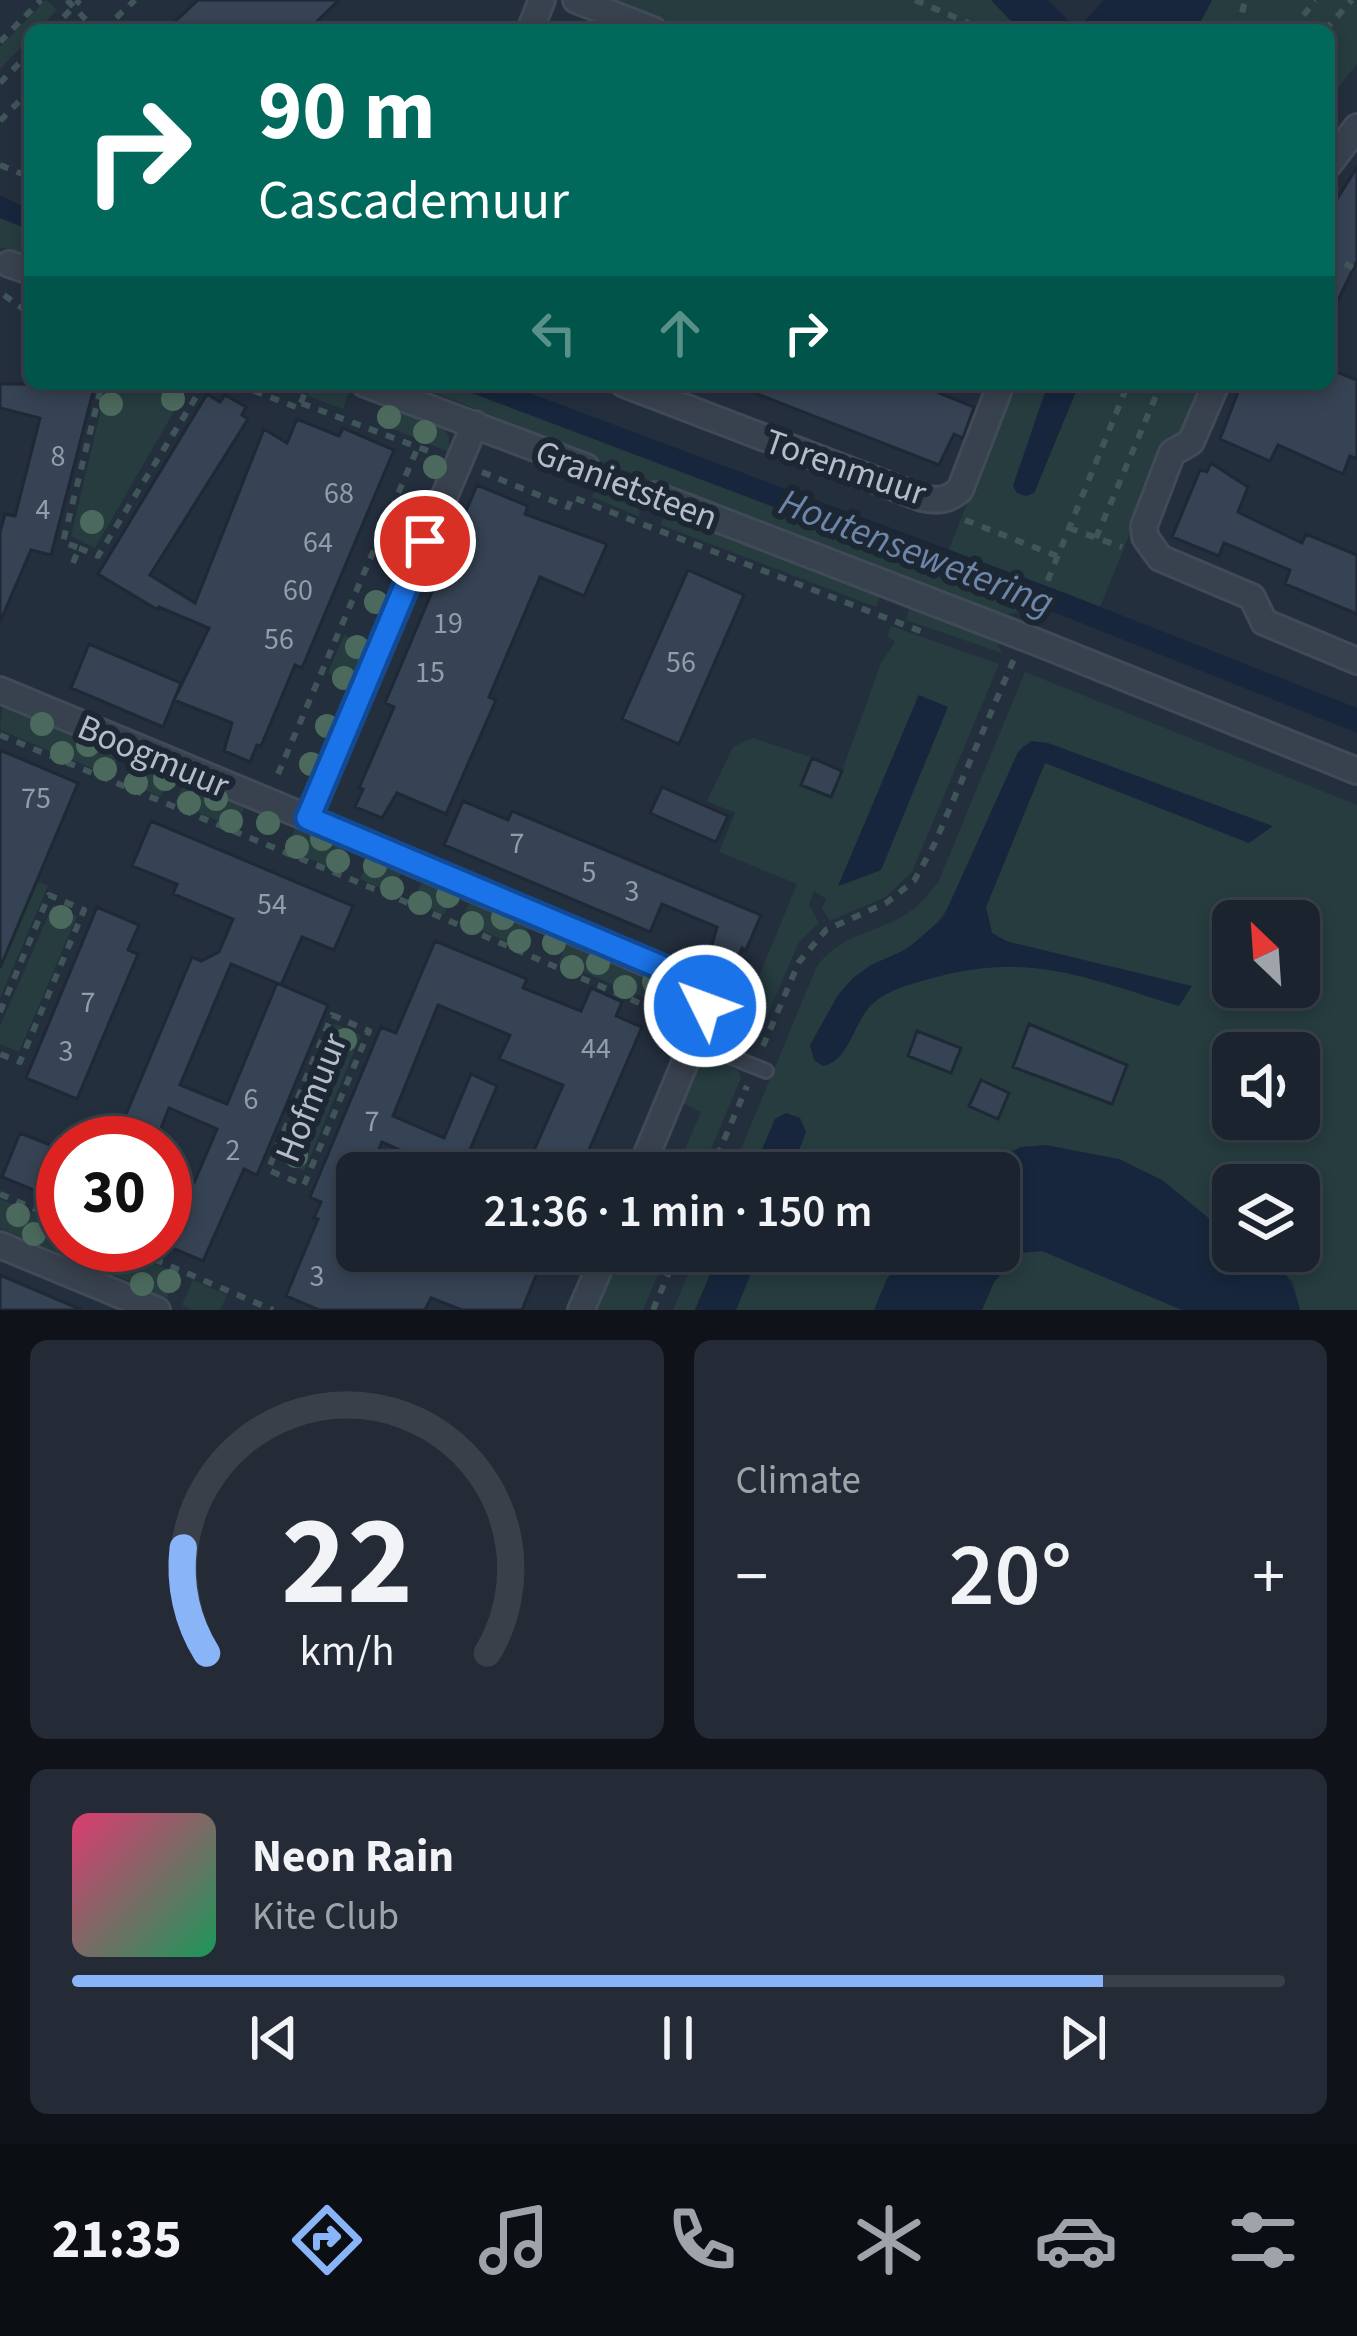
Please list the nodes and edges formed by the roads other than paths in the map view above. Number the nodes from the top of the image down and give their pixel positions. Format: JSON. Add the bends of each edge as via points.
{"nodes":[{"id":1,"x":576,"y":0,"type":"edge"},
{"id":2,"x":638,"y":24,"type":"edge"},
{"id":3,"x":1357,"y":127,"type":"edge"},
{"id":4,"x":1335,"y":156,"type":"edge"},
{"id":5,"x":385,"y":390,"type":"edge"},
{"id":6,"x":640,"y":390,"type":"edge"},
{"id":7,"x":999,"y":390,"type":"edge"},
{"id":8,"x":1213,"y":390,"type":"edge"},
{"id":9,"x":475,"y":424,"type":"junction"},
{"id":10,"x":586,"y":467,"type":"dead end"},
{"id":11,"x":655,"y":495,"type":"dead end"},
{"id":12,"x":1357,"y":661,"type":"edge"},
{"id":13,"x":0,"y":690,"type":"edge"},
{"id":14,"x":1357,"y":771,"type":"edge"},
{"id":15,"x":308,"y":818,"type":"junction"},
{"id":16,"x":697,"y":1035,"type":"junction"},
{"id":17,"x":760,"y":1069,"type":"road end"},
{"id":18,"x":648,"y":1152,"type":"edge"},
{"id":19,"x":0,"y":1245,"type":"edge"},
{"id":20,"x":598,"y":1272,"type":"edge"},
{"id":21,"x":157,"y":1310,"type":"edge"},
{"id":22,"x":581,"y":1310,"type":"edge"}],
"edges":[{"from":1,"to":2,"type":"street"},
{"from":3,"to":4,"type":"street"},
{"from":5,"to":9,"type":"street","name":"Granietsteen"},
{"from":6,"to":7,"type":"street","name":"Torenmuur","via":[[922,498],[950,499],[965,481]]},
{"from":8,"to":12,"type":"street","via":[[1191,442],[1172,454],[1144,526],[1148,545],[1160,558],[1252,597],[1264,622]]},
{"from":9,"to":10,"type":"street","name":"Granietsteen"},
{"from":9,"to":15,"type":"street"},
{"from":11,"to":14,"type":"street","name":"Granietsteen","via":[[1029,625]]},
{"from":13,"to":15,"type":"street","name":"Boogmuur"},
{"from":15,"to":16,"type":"street","name":"Boogmuur","via":[[680,975],[703,995]]},
{"from":16,"to":17,"type":"lane"},
{"from":16,"to":18,"type":"street"},
{"from":19,"to":21,"type":"street"},
{"from":20,"to":22,"type":"street"}]}
